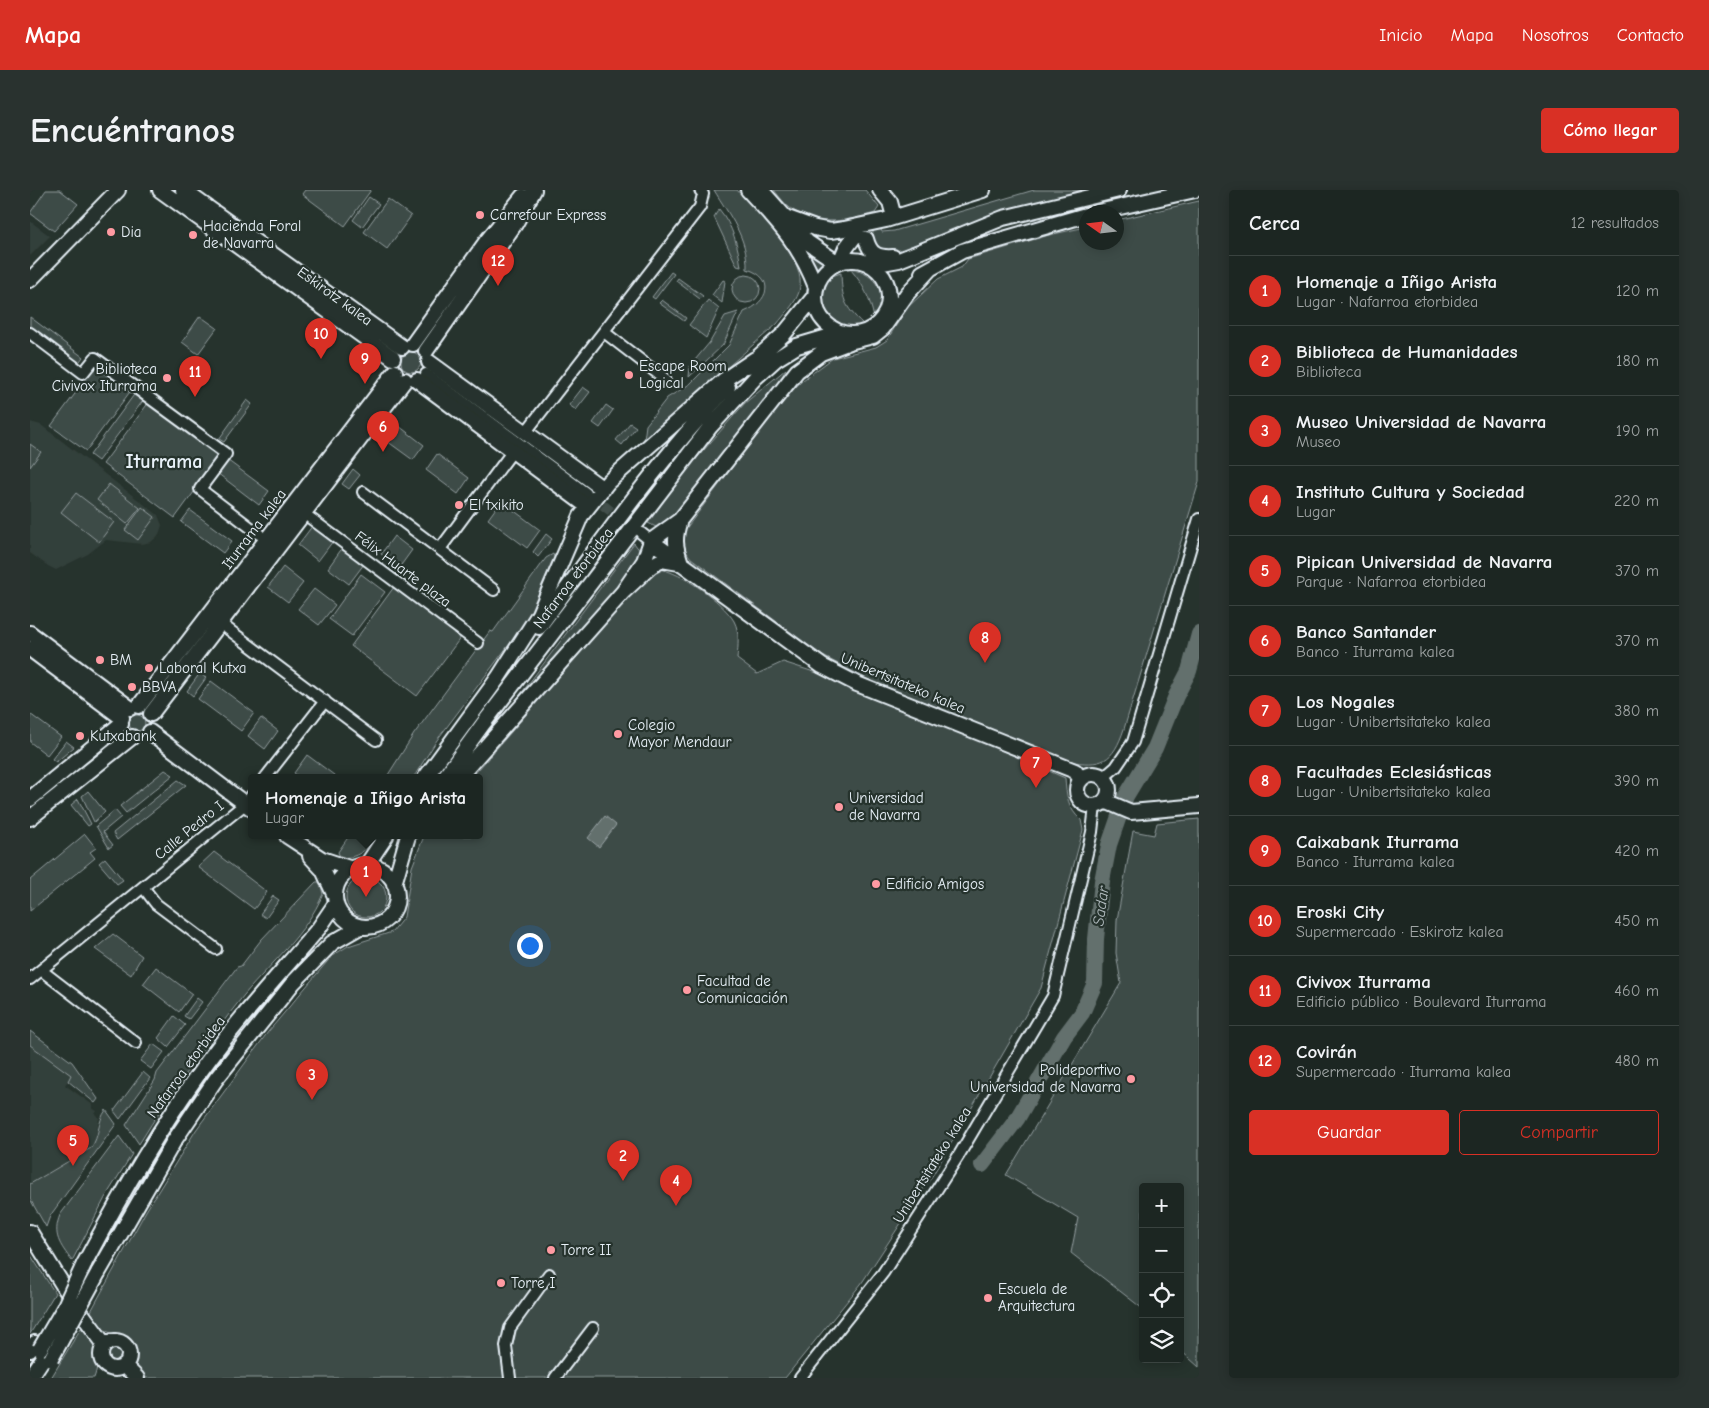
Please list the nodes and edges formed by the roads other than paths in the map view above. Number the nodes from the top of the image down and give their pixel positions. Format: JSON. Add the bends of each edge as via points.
{"nodes":[{"id":1,"x":118,"y":190,"type":"edge"},
{"id":2,"x":160,"y":190,"type":"edge"},
{"id":3,"x":183,"y":190,"type":"edge"},
{"id":4,"x":534,"y":190,"type":"edge"},
{"id":5,"x":544,"y":190,"type":"edge"},
{"id":6,"x":700,"y":190,"type":"edge"},
{"id":7,"x":748,"y":190,"type":"edge"},
{"id":8,"x":761,"y":190,"type":"edge"},
{"id":9,"x":880,"y":190,"type":"edge"},
{"id":10,"x":983,"y":190,"type":"edge"},
{"id":11,"x":1119,"y":190,"type":"edge"},
{"id":12,"x":1195,"y":190,"type":"edge"},
{"id":13,"x":519,"y":191,"type":"edge"},
{"id":14,"x":1124,"y":206,"type":"edge"},
{"id":15,"x":785,"y":217,"type":"junction"},
{"id":16,"x":1079,"y":217,"type":"edge"},
{"id":17,"x":890,"y":218,"type":"junction"},
{"id":18,"x":515,"y":224,"type":"junction"},
{"id":19,"x":863,"y":224,"type":"junction"},
{"id":20,"x":866,"y":239,"type":"junction"},
{"id":21,"x":932,"y":246,"type":"junction"},
{"id":22,"x":839,"y":262,"type":"junction"},
{"id":23,"x":869,"y":264,"type":"junction"},
{"id":24,"x":930,"y":269,"type":"junction"},
{"id":25,"x":30,"y":280,"type":"edge"},
{"id":26,"x":815,"y":292,"type":"junction"},
{"id":27,"x":888,"y":307,"type":"junction"},
{"id":28,"x":604,"y":332,"type":"junction"},
{"id":29,"x":30,"y":333,"type":"edge"},
{"id":30,"x":845,"y":338,"type":"junction"},
{"id":31,"x":755,"y":359,"type":"junction"},
{"id":32,"x":412,"y":363,"type":"junction"},
{"id":33,"x":665,"y":379,"type":"dead end"},
{"id":34,"x":526,"y":432,"type":"junction"},
{"id":35,"x":512,"y":452,"type":"junction"},
{"id":36,"x":602,"y":489,"type":"junction"},
{"id":37,"x":363,"y":492,"type":"dead end"},
{"id":38,"x":586,"y":493,"type":"tunnel mouth"},
{"id":39,"x":588,"y":507,"type":"junction"},
{"id":40,"x":310,"y":518,"type":"dead end"},
{"id":41,"x":1199,"y":519,"type":"edge"},
{"id":42,"x":680,"y":520,"type":"junction"},
{"id":43,"x":259,"y":534,"type":"dead end"},
{"id":44,"x":646,"y":537,"type":"junction"},
{"id":45,"x":440,"y":549,"type":"junction"},
{"id":46,"x":681,"y":563,"type":"junction"},
{"id":47,"x":494,"y":590,"type":"dead end"},
{"id":48,"x":623,"y":592,"type":"junction"},
{"id":49,"x":220,"y":623,"type":"junction"},
{"id":50,"x":30,"y":633,"type":"edge"},
{"id":51,"x":478,"y":643,"type":"dead end"},
{"id":52,"x":30,"y":649,"type":"edge"},
{"id":53,"x":498,"y":678,"type":"junction"},
{"id":54,"x":325,"y":701,"type":"junction"},
{"id":55,"x":128,"y":714,"type":"junction"},
{"id":56,"x":151,"y":714,"type":"junction"},
{"id":57,"x":150,"y":732,"type":"junction"},
{"id":58,"x":132,"y":738,"type":"junction"},
{"id":59,"x":376,"y":740,"type":"dead end"},
{"id":60,"x":268,"y":774,"type":"edge"},
{"id":61,"x":428,"y":774,"type":"edge"},
{"id":62,"x":447,"y":774,"type":"edge"},
{"id":63,"x":462,"y":774,"type":"edge"},
{"id":64,"x":1103,"y":778,"type":"junction"},
{"id":65,"x":1081,"y":780,"type":"junction"},
{"id":66,"x":30,"y":798,"type":"edge"},
{"id":67,"x":248,"y":802,"type":"edge"},
{"id":68,"x":1105,"y":804,"type":"junction"},
{"id":69,"x":248,"y":805,"type":"edge"},
{"id":70,"x":1199,"y":806,"type":"edge"},
{"id":71,"x":30,"y":818,"type":"edge"},
{"id":72,"x":291,"y":839,"type":"edge"},
{"id":73,"x":383,"y":839,"type":"edge"},
{"id":74,"x":407,"y":839,"type":"edge"},
{"id":75,"x":413,"y":839,"type":"edge"},
{"id":76,"x":305,"y":850,"type":"junction"},
{"id":77,"x":399,"y":863,"type":"junction"},
{"id":78,"x":359,"y":867,"type":"junction"},
{"id":79,"x":394,"y":884,"type":"junction"},
{"id":80,"x":143,"y":887,"type":"junction"},
{"id":81,"x":336,"y":899,"type":"junction"},
{"id":82,"x":360,"y":926,"type":"junction"},
{"id":83,"x":216,"y":949,"type":"dead end"},
{"id":84,"x":41,"y":970,"type":"junction"},
{"id":85,"x":30,"y":979,"type":"edge"},
{"id":86,"x":136,"y":1043,"type":"dead end"},
{"id":87,"x":30,"y":1232,"type":"edge"},
{"id":88,"x":549,"y":1274,"type":"dead end"},
{"id":89,"x":593,"y":1328,"type":"dead end"},
{"id":90,"x":40,"y":1351,"type":"edge"},
{"id":91,"x":30,"y":1364,"type":"edge"},
{"id":92,"x":30,"y":1378,"type":"edge"},
{"id":93,"x":39,"y":1378,"type":"edge"},
{"id":94,"x":137,"y":1378,"type":"edge"},
{"id":95,"x":510,"y":1378,"type":"edge"},
{"id":96,"x":555,"y":1378,"type":"edge"},
{"id":97,"x":800,"y":1378,"type":"edge"}],
"edges":[{"from":1,"to":25,"type":"main road"},
{"from":2,"to":32,"type":"main road","name":"Eskirotz kalea"},
{"from":3,"to":32,"type":"main road","name":"Eskirotz kalea"},
{"from":4,"to":18,"type":"main road","name":"Iturrama kalea"},
{"from":5,"to":18,"type":"main road","name":"Iturrama kalea"},
{"from":6,"to":28,"type":"street","via":[[703,194],[700,207]]},
{"from":7,"to":26,"type":"main road","via":[[794,241],[806,263]]},
{"from":8,"to":15,"type":"main road"},
{"from":9,"to":17,"type":"main road","via":[[890,202]]},
{"from":10,"to":17,"type":"main road"},
{"from":11,"to":21,"type":"main road","via":[[1004,218]]},
{"from":12,"to":14,"type":"main road"},
{"from":13,"to":32,"type":"main road","name":"Iturrama kalea"},
{"from":15,"to":19,"type":"main road","via":[[831,231]]},
{"from":15,"to":22,"type":"main road","via":[[807,242]]},
{"from":16,"to":24,"type":"main road","name":"Nafarroa etorbidea","via":[[962,251]]},
{"from":17,"to":19,"type":"main road"},
{"from":17,"to":20,"type":"main road","via":[[869,231]]},
{"from":18,"to":32,"type":"main road","name":"Iturrama kalea"},
{"from":19,"to":22,"type":"main road"},
{"from":20,"to":21,"type":"main road","via":[[871,252],[880,257],[894,257]]},
{"from":20,"to":23,"type":"main road"},
{"from":21,"to":23,"type":"main road","via":[[899,260]]},
{"from":22,"to":23,"type":"main road","via":[[850,260]]},
{"from":22,"to":26,"type":"main road","via":[[825,271]]},
{"from":23,"to":27,"type":"main road","via":[[887,283]]},
{"from":24,"to":27,"type":"main road","name":"Nafarroa etorbidea","via":[[915,276]]},
{"from":24,"to":30,"type":"main road","name":"Nafarroa etorbidea","via":[[883,328],[873,336]]},
{"from":26,"to":30,"type":"main road","via":[[821,318]]},
{"from":26,"to":31,"type":"main road","name":"Nafarroa etorbidea","via":[[784,334]]},
{"from":27,"to":30,"type":"main road","via":[[878,324],[870,330]]},
{"from":28,"to":33,"type":"street"},
{"from":28,"to":34,"type":"street"},
{"from":29,"to":43,"type":"street","via":[[83,373],[95,358],[226,454],[200,489]]},
{"from":30,"to":42,"type":"main road","via":[[797,371]]},
{"from":30,"to":62,"type":"main road","name":"Nafarroa etorbidea","via":[[788,360],[734,402],[710,427]]},
{"from":31,"to":36,"type":"main road","name":"Nafarroa etorbidea","via":[[717,386]]},
{"from":31,"to":53,"type":"main road","name":"Nafarroa etorbidea","via":[[704,412]]},
{"from":32,"to":34,"type":"main road","name":"Eskirotz kalea"},
{"from":32,"to":35,"type":"main road","name":"Eskirotz kalea"},
{"from":32,"to":38,"type":"street","name":"Eskirotz kalea"},
{"from":32,"to":49,"type":"main road","name":"Iturrama kalea"},
{"from":32,"to":55,"type":"main road","name":"Iturrama kalea"},
{"from":34,"to":36,"type":"main road","name":"Eskirotz kalea"},
{"from":35,"to":39,"type":"main road","name":"Eskirotz kalea"},
{"from":35,"to":45,"type":"street"},
{"from":36,"to":39,"type":"main road","name":"Nafarroa etorbidea"},
{"from":37,"to":45,"type":"street"},
{"from":39,"to":53,"type":"main road","name":"Nafarroa etorbidea","via":[[581,516],[539,614]]},
{"from":40,"to":51,"type":"street","name":"Félix Huarte plaza"},
{"from":41,"to":64,"type":"street","via":[[1132,742],[1116,767]]},
{"from":42,"to":44,"type":"main road"},
{"from":42,"to":46,"type":"main road","via":[[675,546]]},
{"from":44,"to":46,"type":"main road","name":"Unibertsitateko kalea"},
{"from":44,"to":48,"type":"main road","via":[[644,561]]},
{"from":45,"to":47,"type":"street"},
{"from":46,"to":48,"type":"main road","via":[[662,560]]},
{"from":46,"to":65,"type":"main road","name":"Unibertsitateko kalea","via":[[822,666],[857,684],[1075,771]]},
{"from":48,"to":63,"type":"main road"},
{"from":49,"to":54,"type":"street"},
{"from":49,"to":56,"type":"main road","name":"Iturrama kalea"},
{"from":50,"to":55,"type":"main road"},
{"from":52,"to":55,"type":"main road"},
{"from":53,"to":61,"type":"main road","name":"Nafarroa etorbidea"},
{"from":54,"to":59,"type":"street"},
{"from":54,"to":60,"type":"street"},
{"from":55,"to":56,"type":"main road","via":[[146,709]]},
{"from":55,"to":58,"type":"main road","via":[[124,732]]},
{"from":55,"to":66,"type":"main road","name":"Iturrama kalea"},
{"from":56,"to":57,"type":"main road","via":[[153,724]]},
{"from":57,"to":58,"type":"main road"},
{"from":57,"to":67,"type":"main road"},
{"from":58,"to":71,"type":"main road"},
{"from":64,"to":65,"type":"main road","via":[[1090,775]]},
{"from":64,"to":68,"type":"main road","via":[[1109,786]]},
{"from":65,"to":68,"type":"main road","via":[[1078,790],[1081,800],[1090,806]]},
{"from":68,"to":70,"type":"main road","via":[[1130,812]]},
{"from":68,"to":97,"type":"street","name":"Unibertsitateko kalea","via":[[1092,832],[1053,996],[959,1156],[883,1273]]},
{"from":69,"to":80,"type":"street","name":"Calle Pedro I"},
{"from":72,"to":76,"type":"main road"},
{"from":73,"to":78,"type":"main road"},
{"from":74,"to":77,"type":"main road"},
{"from":75,"to":77,"type":"main road"},
{"from":76,"to":78,"type":"main road","via":[[329,862]]},
{"from":76,"to":81,"type":"main road","via":[[323,870]]},
{"from":77,"to":79,"type":"main road"},
{"from":78,"to":79,"type":"main road","via":[[383,871]]},
{"from":78,"to":81,"type":"main road","via":[[340,880]]},
{"from":79,"to":82,"type":"main road","via":[[396,903],[386,919],[378,925]]},
{"from":80,"to":83,"type":"street","via":[[156,904]]},
{"from":80,"to":84,"type":"street","name":"Calle Pedro I"},
{"from":81,"to":82,"type":"main road","via":[[344,918]]},
{"from":81,"to":90,"type":"main road","name":"Nafarroa etorbidea","bridge":true,"via":[[319,928],[201,1070],[161,1130],[110,1214]]},
{"from":82,"to":90,"type":"main road","name":"Nafarroa etorbidea","bridge":true,"via":[[332,943],[293,982],[216,1079],[174,1141],[98,1273]]},
{"from":84,"to":85,"type":"street","name":"Calle Pedro I"},
{"from":84,"to":86,"type":"street"},
{"from":87,"to":94,"type":"main road","via":[[105,1345],[117,1341],[127,1348],[128,1360],[124,1366]]},
{"from":88,"to":95,"type":"street","via":[[510,1328],[506,1346]]},
{"from":89,"to":96,"type":"street"},
{"from":90,"to":91,"type":"main road","name":"Nafarroa etorbidea"},
{"from":90,"to":92,"type":"main road","name":"Nafarroa etorbidea"},
{"from":90,"to":93,"type":"main road","name":"Nafarroa etorbidea"}]}
